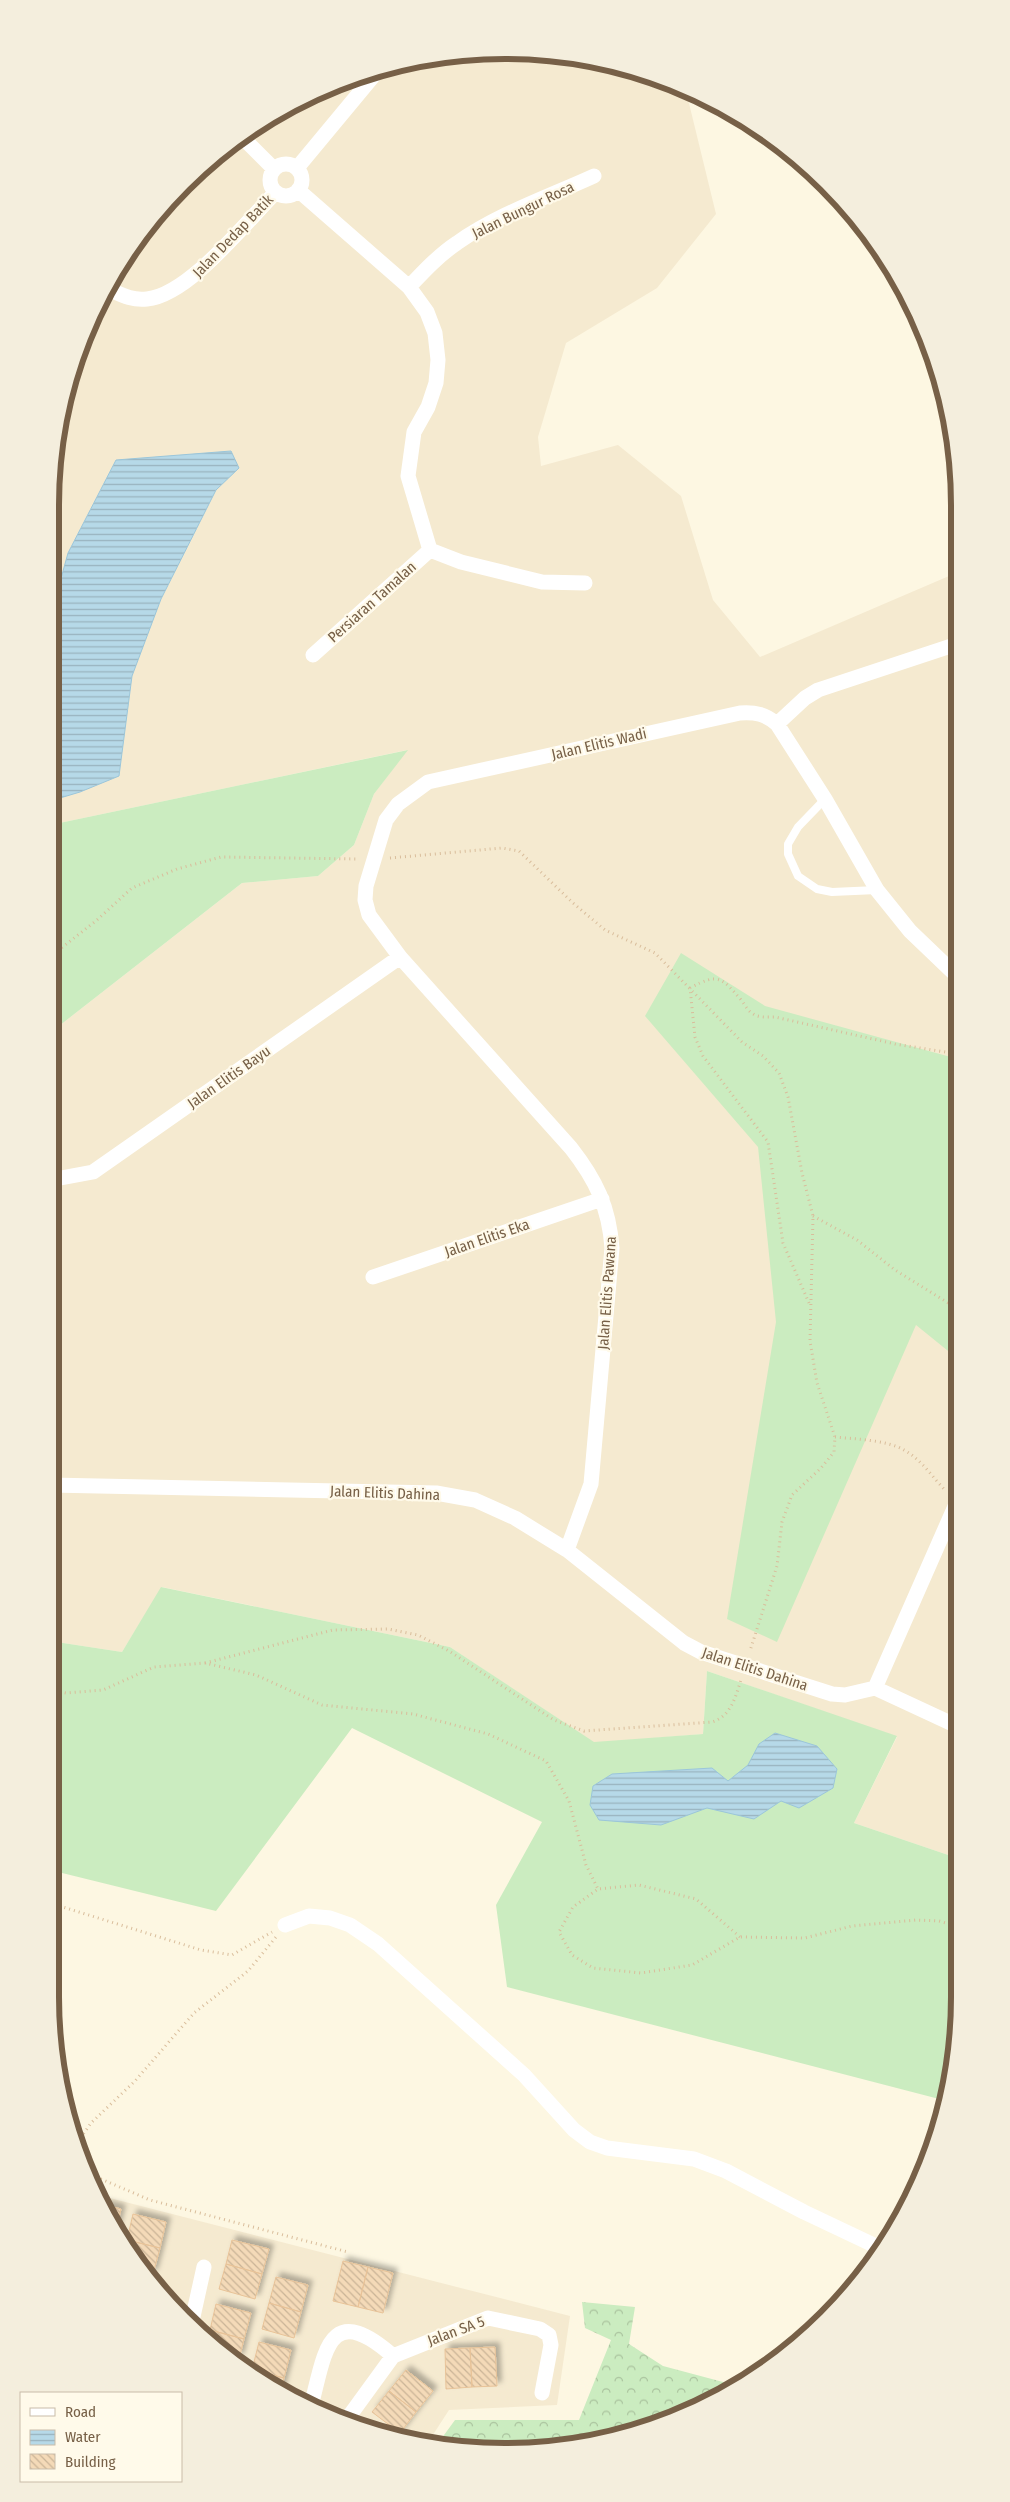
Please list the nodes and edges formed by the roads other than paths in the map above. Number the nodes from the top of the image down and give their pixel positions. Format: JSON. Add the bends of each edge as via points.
{"nodes":[{"id":1,"x":370,"y":80,"type":"edge"},
{"id":2,"x":246,"y":141,"type":"edge"},
{"id":3,"x":297,"y":168,"type":"junction"},
{"id":4,"x":274,"y":169,"type":"junction"},
{"id":5,"x":594,"y":176,"type":"dead end"},
{"id":6,"x":298,"y":190,"type":"junction"},
{"id":7,"x":276,"y":192,"type":"junction"},
{"id":8,"x":409,"y":286,"type":"junction"},
{"id":9,"x":114,"y":292,"type":"edge"},
{"id":10,"x":430,"y":550,"type":"junction"},
{"id":11,"x":585,"y":583,"type":"dead end"},
{"id":12,"x":951,"y":646,"type":"edge"},
{"id":13,"x":313,"y":654,"type":"dead end"},
{"id":14,"x":777,"y":724,"type":"junction"},
{"id":15,"x":825,"y":799,"type":"junction"},
{"id":16,"x":877,"y":890,"type":"junction"},
{"id":17,"x":400,"y":957,"type":"junction"},
{"id":18,"x":951,"y":970,"type":"edge"},
{"id":19,"x":59,"y":1178,"type":"edge"},
{"id":20,"x":602,"y":1199,"type":"junction"},
{"id":21,"x":373,"y":1277,"type":"dead end"},
{"id":22,"x":59,"y":1484,"type":"edge"},
{"id":23,"x":951,"y":1515,"type":"edge"},
{"id":24,"x":567,"y":1550,"type":"junction"},
{"id":25,"x":875,"y":1688,"type":"junction"},
{"id":26,"x":951,"y":1723,"type":"edge"},
{"id":27,"x":285,"y":1925,"type":"road end"},
{"id":28,"x":875,"y":2246,"type":"edge"},
{"id":29,"x":204,"y":2267,"type":"dead end"},
{"id":30,"x":193,"y":2317,"type":"edge"},
{"id":31,"x":393,"y":2356,"type":"junction"},
{"id":32,"x":542,"y":2393,"type":"dead end"},
{"id":33,"x":313,"y":2399,"type":"edge"},
{"id":34,"x":350,"y":2415,"type":"edge"}],
"edges":[{"from":1,"to":3,"type":"street"},
{"from":2,"to":4,"type":"street"},
{"from":3,"to":4,"type":"street","via":[[288,164]]},
{"from":3,"to":6,"type":"street","via":[[302,181]]},
{"from":4,"to":7,"type":"street","via":[[271,184]]},
{"from":5,"to":8,"type":"street","name":"Jalan Bungur Rosa","via":[[481,228],[456,243]]},
{"from":6,"to":7,"type":"street","via":[[290,196]]},
{"from":6,"to":8,"type":"street"},
{"from":7,"to":9,"type":"street","name":"Jalan Dedap Batik","via":[[190,280],[165,294],[147,299],[128,298]]},
{"from":8,"to":10,"type":"street","via":[[427,312],[435,333],[438,360],[433,391],[414,432],[408,476]]},
{"from":10,"to":11,"type":"street","via":[[461,562],[542,582]]},
{"from":10,"to":13,"type":"street","name":"Persiaran Tamalan"},
{"from":12,"to":14,"type":"street","via":[[818,690]]},
{"from":14,"to":15,"type":"street"},
{"from":14,"to":17,"type":"street","name":"Jalan Elitis Wadi","via":[[766,715],[740,713],[428,782],[398,804],[386,820],[366,886],[369,915]]},
{"from":15,"to":16,"type":"street"},
{"from":15,"to":16,"type":"lane","via":[[798,827],[788,844],[788,854],[798,876],[817,889],[832,892]]},
{"from":16,"to":18,"type":"street","via":[[910,931]]},
{"from":17,"to":19,"type":"street","name":"Jalan Elitis Bayu","via":[[94,1172]]},
{"from":17,"to":20,"type":"street","name":"Jalan Elitis Pawana","via":[[571,1148],[592,1174]]},
{"from":20,"to":21,"type":"street","name":"Jalan Elitis Eka"},
{"from":20,"to":24,"type":"street","name":"Jalan Elitis Pawana","via":[[610,1223],[612,1248],[591,1484]]},
{"from":22,"to":24,"type":"street","name":"Jalan Elitis Dahina","via":[[436,1493],[475,1500],[515,1518]]},
{"from":23,"to":25,"type":"street"},
{"from":24,"to":25,"type":"street","name":"Jalan Elitis Dahina","via":[[684,1643],[701,1652],[832,1694],[845,1695]]},
{"from":25,"to":26,"type":"street"},
{"from":27,"to":28,"type":"street","via":[[309,1916],[330,1918],[350,1925],[378,1944],[524,2076],[574,2130],[590,2142],[607,2148],[694,2159],[726,2171]]},
{"from":29,"to":30,"type":"street"},
{"from":31,"to":32,"type":"street","name":"Jalan SA 5","via":[[488,2318],[540,2329],[550,2339]]},
{"from":31,"to":33,"type":"street","via":[[371,2339],[350,2332],[336,2335],[326,2348]]},
{"from":31,"to":34,"type":"street"}]}
